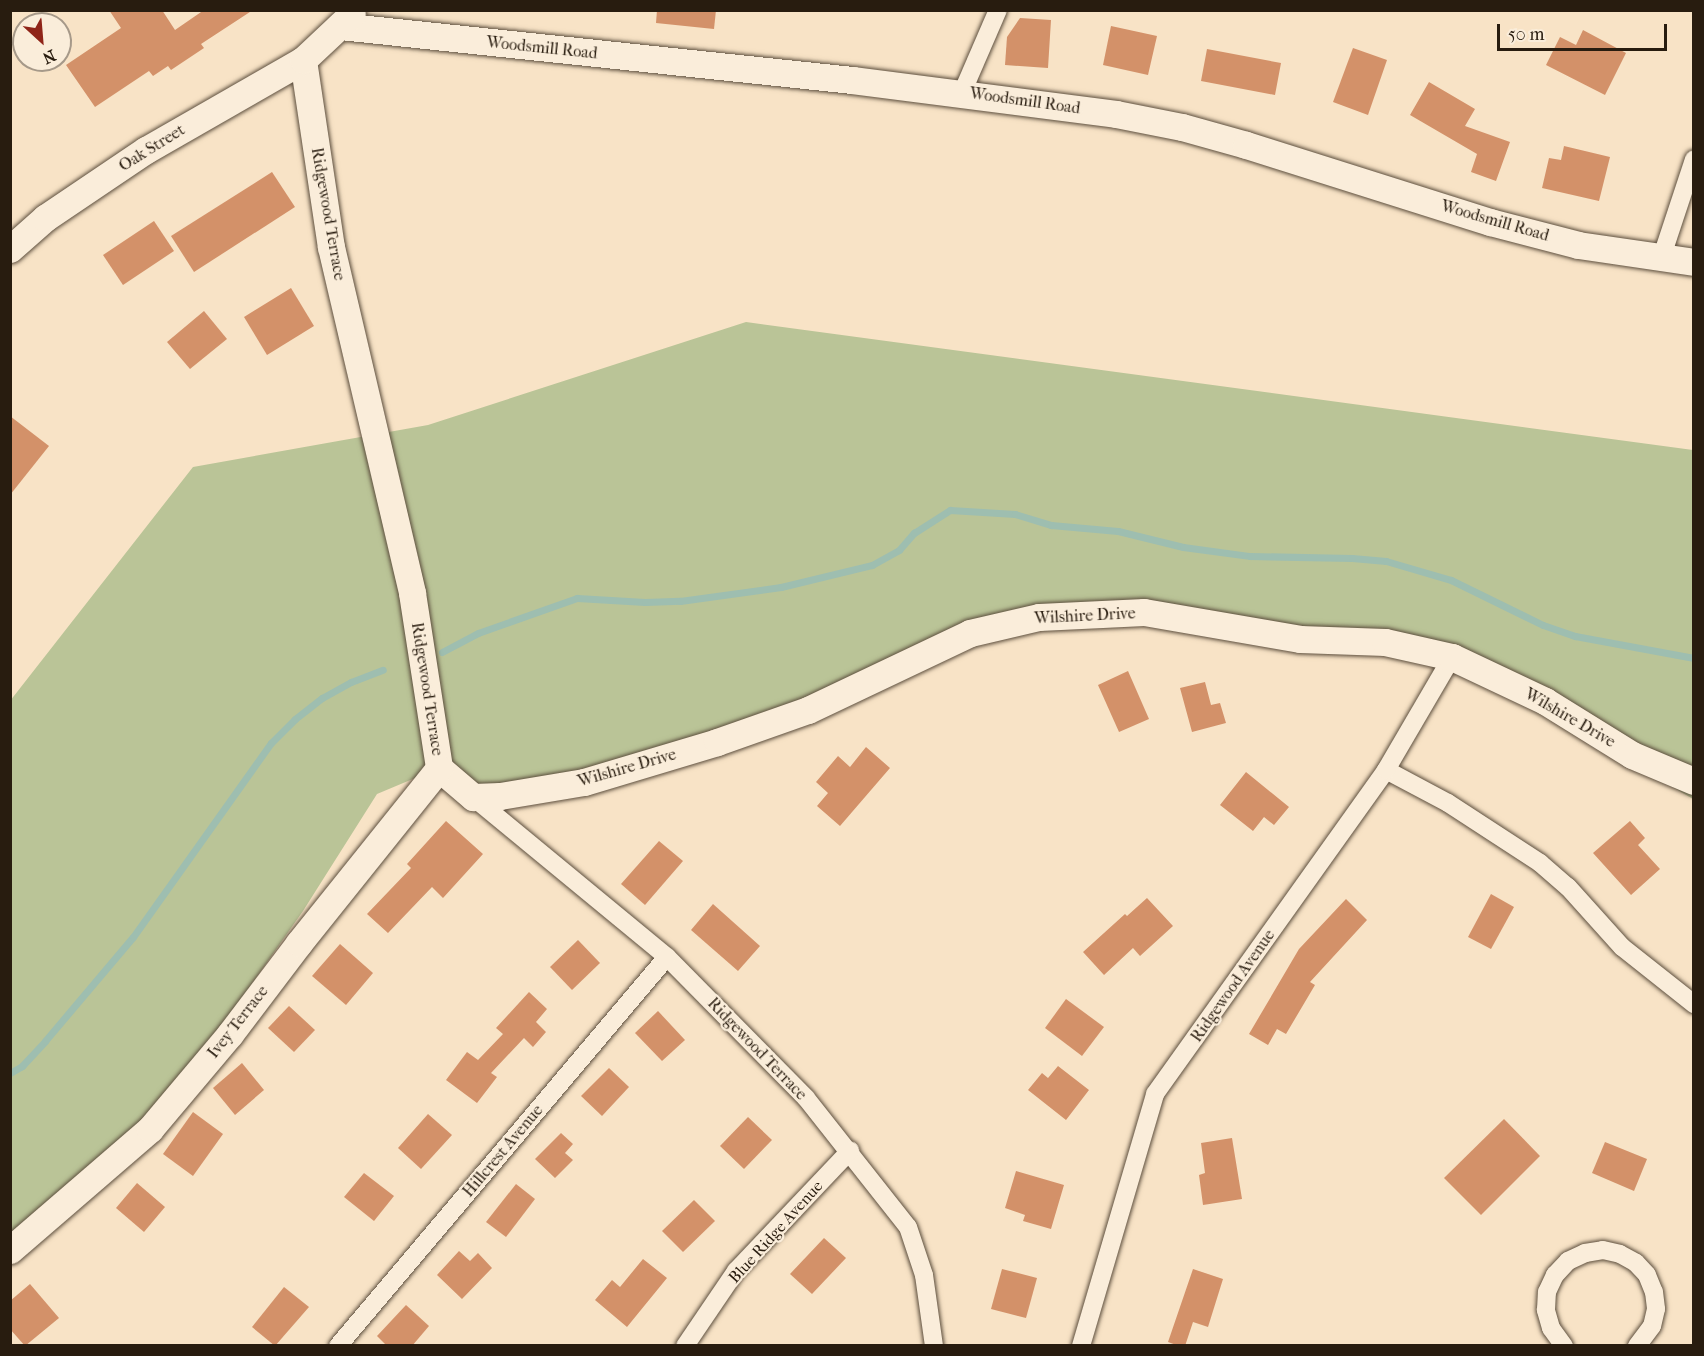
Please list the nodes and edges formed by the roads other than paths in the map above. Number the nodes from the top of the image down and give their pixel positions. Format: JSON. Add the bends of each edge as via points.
{"nodes":[{"id":1,"x":998,"y":10,"type":"edge"},
{"id":2,"x":348,"y":18,"type":"edge"},
{"id":3,"x":303,"y":60,"type":"junction"},
{"id":4,"x":962,"y":93,"type":"junction"},
{"id":5,"x":1694,"y":159,"type":"edge"},
{"id":6,"x":10,"y":249,"type":"edge"},
{"id":7,"x":1660,"y":259,"type":"junction"},
{"id":8,"x":1694,"y":262,"type":"edge"},
{"id":9,"x":1452,"y":657,"type":"junction"},
{"id":10,"x":439,"y":768,"type":"junction"},
{"id":11,"x":1386,"y":771,"type":"junction"},
{"id":12,"x":1694,"y":781,"type":"edge"},
{"id":13,"x":473,"y":797,"type":"junction"},
{"id":14,"x":667,"y":957,"type":"junction"},
{"id":15,"x":1694,"y":1004,"type":"edge"},
{"id":16,"x":850,"y":1151,"type":"junction"},
{"id":17,"x":10,"y":1250,"type":"edge"},
{"id":18,"x":338,"y":1346,"type":"edge"},
{"id":19,"x":685,"y":1346,"type":"edge"},
{"id":20,"x":934,"y":1346,"type":"edge"},
{"id":21,"x":1082,"y":1346,"type":"edge"},
{"id":22,"x":1564,"y":1346,"type":"edge"},
{"id":23,"x":1637,"y":1346,"type":"edge"}],
"edges":[{"from":1,"to":4,"type":"street"},
{"from":2,"to":3,"type":"street","name":"Oak Street"},
{"from":2,"to":4,"type":"street","name":"Woodsmill Road"},
{"from":3,"to":6,"type":"street","name":"Oak Street","via":[[146,150],[45,218]]},
{"from":3,"to":10,"type":"street","name":"Ridgewood Terrace","via":[[331,247],[412,593]]},
{"from":4,"to":7,"type":"street","name":"Woodsmill Road","via":[[1182,127],[1490,222]]},
{"from":5,"to":7,"type":"street"},
{"from":7,"to":8,"type":"street","name":"Woodsmill Road"},
{"from":9,"to":11,"type":"street","name":"Ridgewood Avenue"},
{"from":9,"to":12,"type":"street","name":"Wilshire Drive","via":[[1545,701],[1632,755]]},
{"from":9,"to":13,"type":"street","name":"Wilshire Drive","via":[[1385,642],[1300,639],[1144,612],[1039,616],[970,633],[808,710],[717,742],[584,782]]},
{"from":10,"to":13,"type":"street","name":"Ridgewood Terrace"},
{"from":10,"to":17,"type":"street","name":"Ivey Terrace","via":[[230,1034],[150,1129]]},
{"from":11,"to":15,"type":"street","via":[[1448,803],[1540,863],[1568,887],[1622,946]]},
{"from":11,"to":21,"type":"street","name":"Ridgewood Avenue","via":[[1155,1094]]},
{"from":13,"to":14,"type":"street","name":"Ridgewood Terrace"},
{"from":14,"to":16,"type":"street","name":"Ridgewood Terrace","via":[[806,1098]]},
{"from":14,"to":18,"type":"street","name":"Hillcrest Avenue"},
{"from":16,"to":19,"type":"street","name":"Blue Ridge Avenue","via":[[736,1271]]},
{"from":16,"to":20,"type":"street","name":"Ridgewood Terrace","via":[[908,1227],[924,1275]]},
{"from":22,"to":23,"type":"street","via":[[1551,1328],[1547,1292],[1568,1261],[1603,1250],[1636,1263],[1647,1275],[1654,1292],[1652,1326]]}]}
